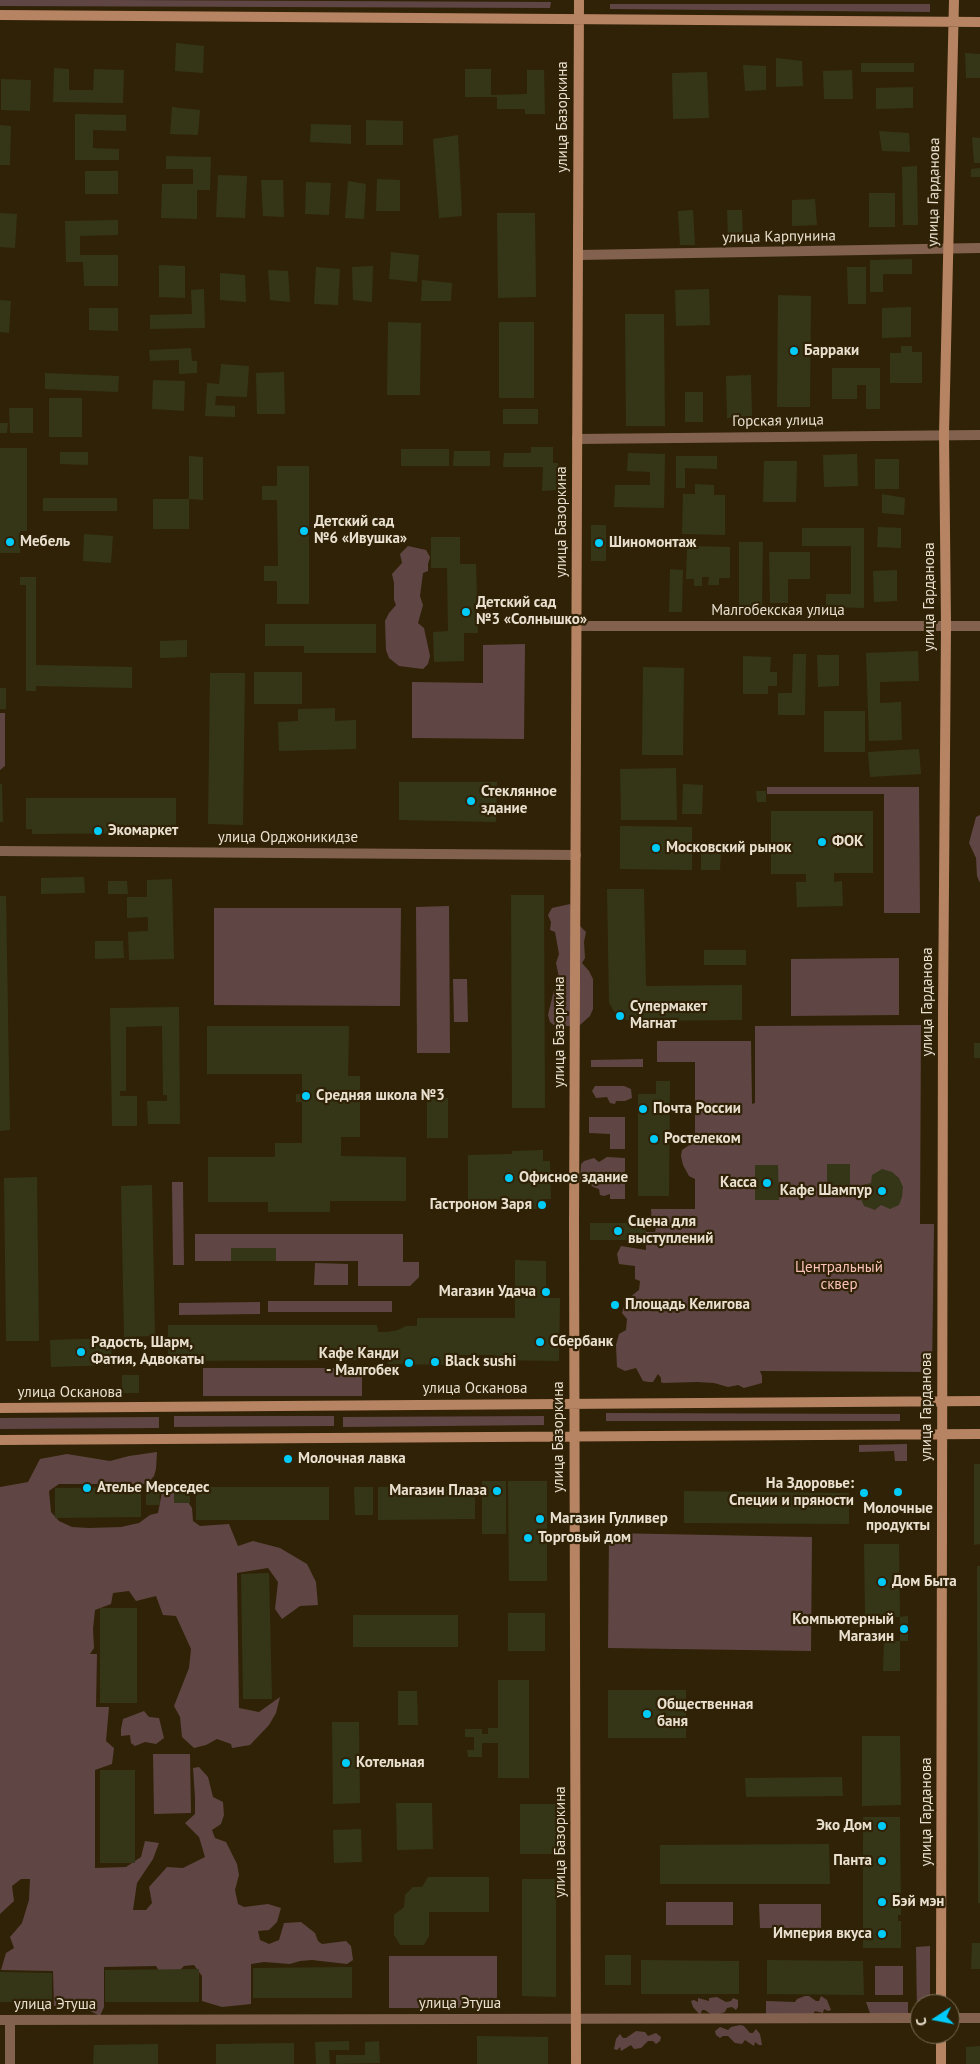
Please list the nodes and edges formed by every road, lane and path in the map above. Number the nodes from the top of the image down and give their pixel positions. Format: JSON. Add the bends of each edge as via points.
{"nodes":[{"id":1,"x":578,"y":0,"type":"edge"},
{"id":2,"x":954,"y":0,"type":"edge"},
{"id":3,"x":0,"y":15,"type":"edge"},
{"id":4,"x":578,"y":20,"type":"junction"},
{"id":5,"x":952,"y":22,"type":"junction"},
{"id":6,"x":980,"y":22,"type":"edge"},
{"id":7,"x":980,"y":248,"type":"edge"},
{"id":8,"x":948,"y":249,"type":"junction"},
{"id":9,"x":578,"y":255,"type":"junction"},
{"id":10,"x":944,"y":434,"type":"junction"},
{"id":11,"x":980,"y":435,"type":"edge"},
{"id":12,"x":577,"y":439,"type":"junction"},
{"id":13,"x":577,"y":626,"type":"junction"},
{"id":14,"x":946,"y":626,"type":"junction"},
{"id":15,"x":980,"y":626,"type":"edge"},
{"id":16,"x":0,"y":852,"type":"edge"},
{"id":17,"x":576,"y":855,"type":"junction"},
{"id":18,"x":942,"y":1401,"type":"junction"},
{"id":19,"x":980,"y":1401,"type":"edge"},
{"id":20,"x":574,"y":1404,"type":"junction"},
{"id":21,"x":0,"y":1408,"type":"edge"},
{"id":22,"x":942,"y":1434,"type":"junction"},
{"id":23,"x":980,"y":1434,"type":"edge"},
{"id":24,"x":574,"y":1436,"type":"junction"},
{"id":25,"x":0,"y":1440,"type":"edge"},
{"id":26,"x":941,"y":1994,"type":"edge"},
{"id":27,"x":910,"y":2018,"type":"edge"},
{"id":28,"x":960,"y":2018,"type":"edge"},
{"id":29,"x":980,"y":2018,"type":"edge"},
{"id":30,"x":576,"y":2019,"type":"junction"},
{"id":31,"x":5,"y":2020,"type":"edge"},
{"id":32,"x":941,"y":2044,"type":"edge"},
{"id":33,"x":10,"y":2064,"type":"edge"},
{"id":34,"x":576,"y":2064,"type":"edge"},
{"id":35,"x":941,"y":2064,"type":"edge"}],
"edges":[{"from":1,"to":4,"type":"street","name":"улица Базоркина"},
{"from":2,"to":5,"type":"street","name":"улица Гарданова"},
{"from":3,"to":4,"type":"street"},
{"from":4,"to":5,"type":"street"},
{"from":4,"to":9,"type":"street","name":"улица Базоркина"},
{"from":5,"to":6,"type":"street"},
{"from":5,"to":8,"type":"street","name":"улица Гарданова"},
{"from":7,"to":8,"type":"street","name":"улица Карпунина"},
{"from":8,"to":9,"type":"street","name":"улица Карпунина"},
{"from":8,"to":10,"type":"street","name":"улица Гарданова"},
{"from":9,"to":12,"type":"street","name":"улица Базоркина"},
{"from":10,"to":11,"type":"street","name":"Горская улица"},
{"from":10,"to":12,"type":"street","name":"Горская улица"},
{"from":10,"to":14,"type":"street","name":"улица Гарданова"},
{"from":12,"to":13,"type":"street","name":"улица Базоркина"},
{"from":13,"to":14,"type":"street","name":"Малгобекская улица"},
{"from":13,"to":17,"type":"street","name":"улица Базоркина"},
{"from":14,"to":15,"type":"street","name":"Малгобекская улица"},
{"from":14,"to":18,"type":"street","name":"улица Гарданова"},
{"from":16,"to":17,"type":"street","name":"улица Орджоникидзе"},
{"from":17,"to":20,"type":"street","name":"улица Базоркина"},
{"from":18,"to":19,"type":"street","name":"улица Осканова"},
{"from":18,"to":20,"type":"street","name":"улица Осканова"},
{"from":18,"to":22,"type":"street","name":"улица Гарданова"},
{"from":20,"to":21,"type":"street","name":"улица Осканова"},
{"from":20,"to":24,"type":"street","name":"улица Базоркина"},
{"from":22,"to":23,"type":"street"},
{"from":22,"to":24,"type":"street"},
{"from":22,"to":26,"type":"street","name":"улица Гарданова"},
{"from":24,"to":25,"type":"street"},
{"from":24,"to":30,"type":"street","name":"улица Базоркина"},
{"from":27,"to":30,"type":"street","name":"улица Этуша"},
{"from":28,"to":29,"type":"street"},
{"from":30,"to":31,"type":"street","name":"улица Этуша"},
{"from":30,"to":34,"type":"street","name":"улица Базоркина"},
{"from":31,"to":33,"type":"street"},
{"from":32,"to":35,"type":"street"}]}
